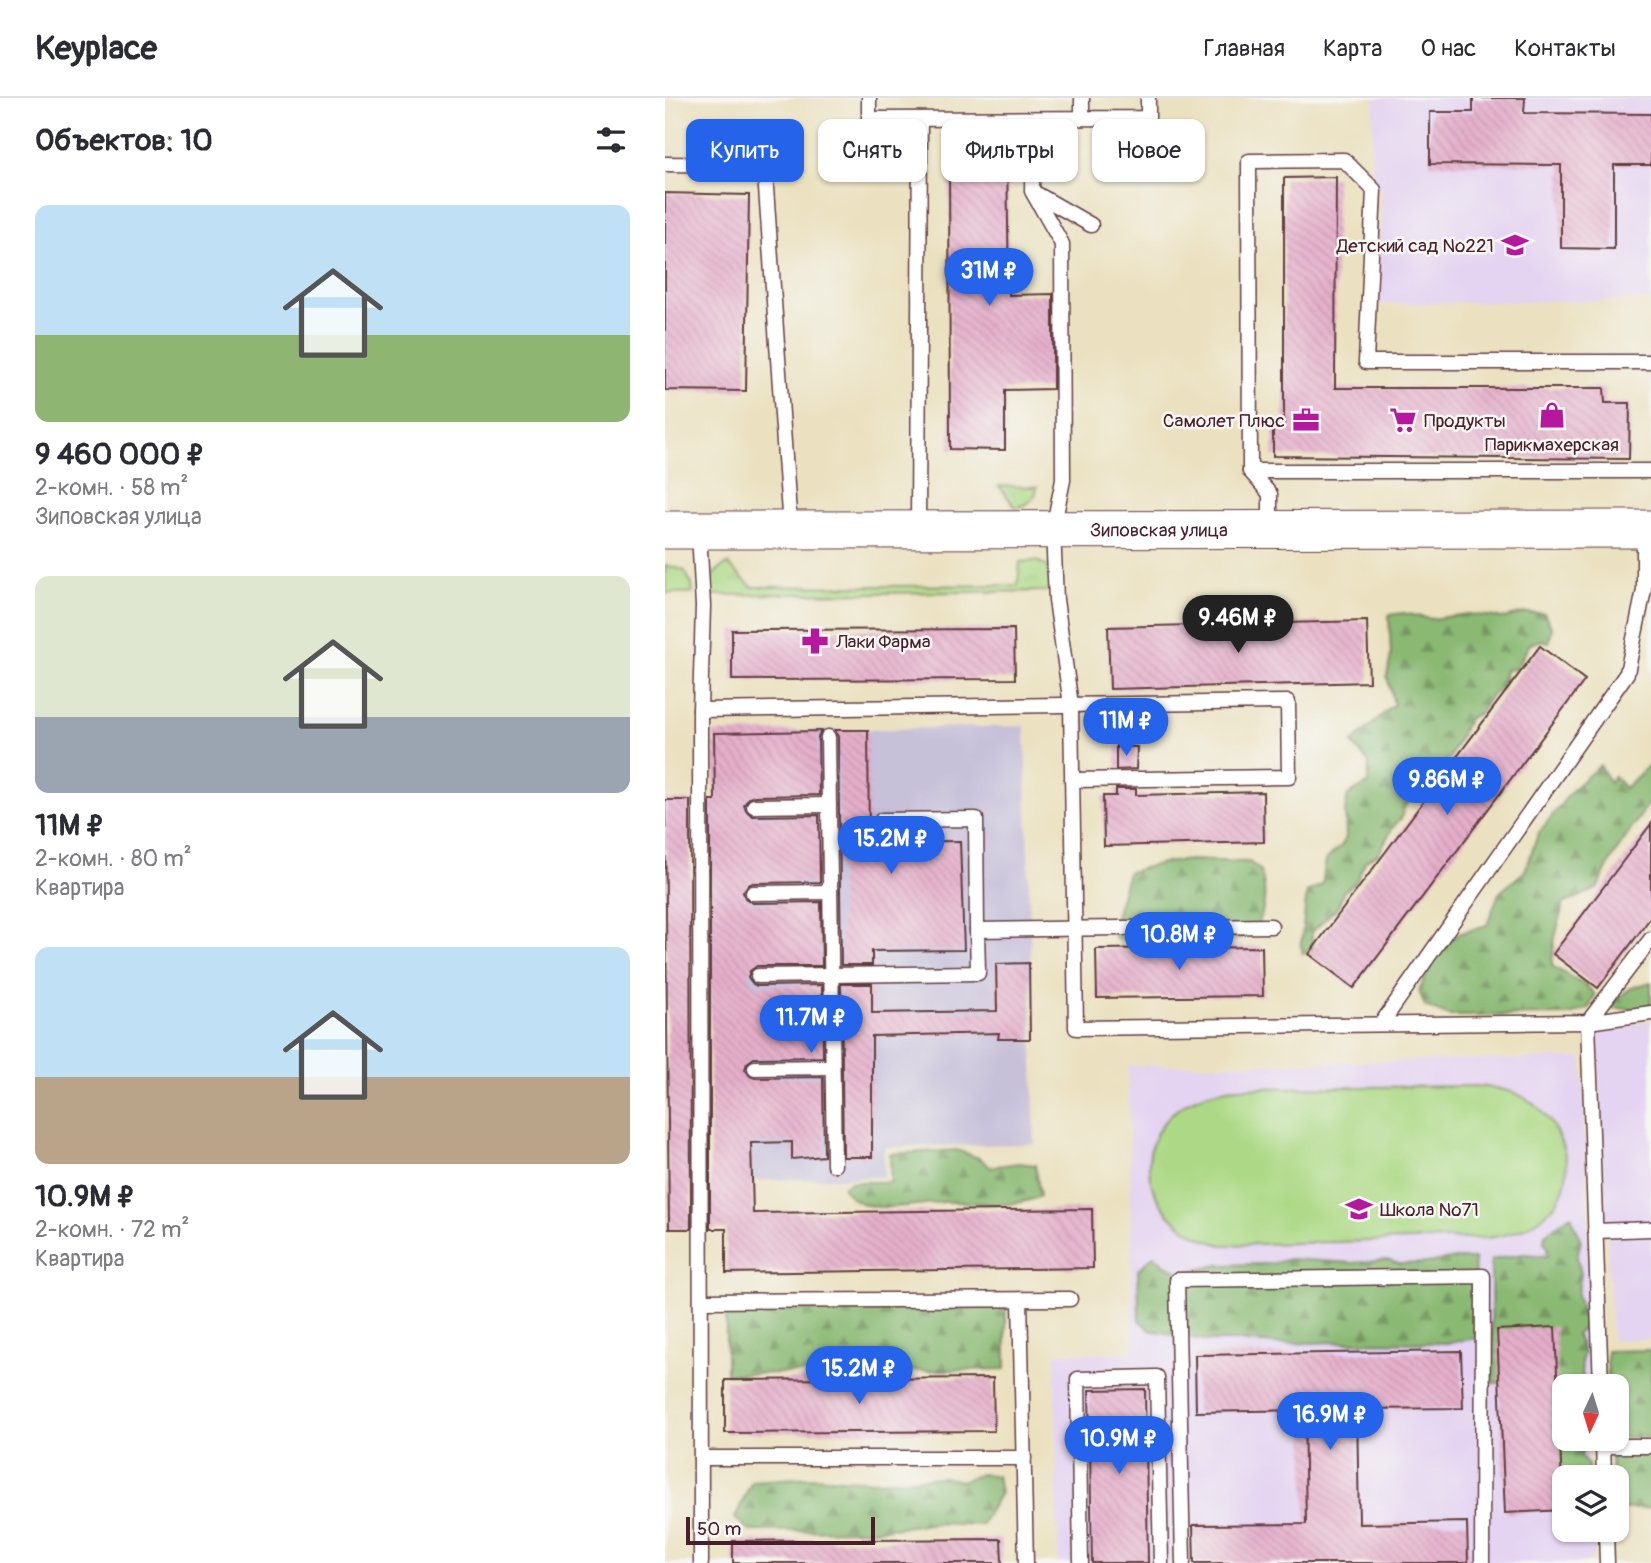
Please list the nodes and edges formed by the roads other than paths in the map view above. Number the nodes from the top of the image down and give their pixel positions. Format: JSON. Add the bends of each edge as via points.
{"nodes":[{"id":1,"x":869,"y":98,"type":"edge"},
{"id":2,"x":1082,"y":98,"type":"edge"},
{"id":3,"x":1148,"y":98,"type":"edge"},
{"id":4,"x":1082,"y":118,"type":"junction"},
{"id":5,"x":869,"y":119,"type":"edge"},
{"id":6,"x":1033,"y":119,"type":"edge"},
{"id":7,"x":665,"y":164,"type":"edge"},
{"id":8,"x":920,"y":182,"type":"edge"},
{"id":9,"x":1032,"y":182,"type":"edge"},
{"id":10,"x":1032,"y":191,"type":"junction"},
{"id":11,"x":1091,"y":225,"type":"dead end"},
{"id":12,"x":1651,"y":362,"type":"edge"},
{"id":13,"x":1250,"y":471,"type":"junction"},
{"id":14,"x":1651,"y":471,"type":"edge"},
{"id":15,"x":1270,"y":528,"type":"junction"},
{"id":16,"x":790,"y":529,"type":"junction"},
{"id":17,"x":918,"y":529,"type":"junction"},
{"id":18,"x":1053,"y":529,"type":"junction"},
{"id":19,"x":1648,"y":529,"type":"edge"},
{"id":20,"x":682,"y":530,"type":"edge"},
{"id":21,"x":1071,"y":705,"type":"junction"},
{"id":22,"x":700,"y":710,"type":"junction"},
{"id":23,"x":828,"y":737,"type":"dead end"},
{"id":24,"x":1072,"y":780,"type":"junction"},
{"id":25,"x":829,"y":805,"type":"junction"},
{"id":26,"x":754,"y":806,"type":"dead end"},
{"id":27,"x":882,"y":820,"type":"dead end"},
{"id":28,"x":830,"y":892,"type":"junction"},
{"id":29,"x":753,"y":893,"type":"dead end"},
{"id":30,"x":1271,"y":926,"type":"dead end"},
{"id":31,"x":1074,"y":929,"type":"junction"},
{"id":32,"x":977,"y":930,"type":"junction"},
{"id":33,"x":1651,"y":939,"type":"edge"},
{"id":34,"x":831,"y":975,"type":"junction"},
{"id":35,"x":758,"y":976,"type":"dead end"},
{"id":36,"x":1651,"y":1013,"type":"edge"},
{"id":37,"x":1588,"y":1022,"type":"junction"},
{"id":38,"x":1381,"y":1024,"type":"junction"},
{"id":39,"x":832,"y":1067,"type":"junction"},
{"id":40,"x":755,"y":1068,"type":"dead end"},
{"id":41,"x":834,"y":1165,"type":"dead end"},
{"id":42,"x":1651,"y":1229,"type":"edge"},
{"id":43,"x":1595,"y":1231,"type":"junction"},
{"id":44,"x":1070,"y":1299,"type":"dead end"},
{"id":45,"x":1020,"y":1300,"type":"junction"},
{"id":46,"x":701,"y":1301,"type":"junction"},
{"id":47,"x":1601,"y":1374,"type":"edge"},
{"id":48,"x":1629,"y":1444,"type":"edge"},
{"id":49,"x":1651,"y":1446,"type":"edge"},
{"id":50,"x":701,"y":1458,"type":"junction"},
{"id":51,"x":1024,"y":1458,"type":"junction"},
{"id":52,"x":1606,"y":1542,"type":"edge"},
{"id":53,"x":701,"y":1563,"type":"edge"},
{"id":54,"x":1026,"y":1563,"type":"edge"},
{"id":55,"x":1080,"y":1563,"type":"edge"},
{"id":56,"x":1161,"y":1563,"type":"edge"},
{"id":57,"x":1183,"y":1563,"type":"edge"},
{"id":58,"x":1482,"y":1563,"type":"edge"},
{"id":59,"x":1607,"y":1563,"type":"edge"}],
"edges":[{"from":1,"to":5,"type":"lane"},
{"from":2,"to":4,"type":"lane"},
{"from":3,"to":4,"type":"lane","via":[[1148,118]]},
{"from":4,"to":6,"type":"lane"},
{"from":7,"to":16,"type":"lane","via":[[744,165],[765,174]]},
{"from":8,"to":17,"type":"lane"},
{"from":9,"to":10,"type":"lane"},
{"from":10,"to":11,"type":"lane"},
{"from":10,"to":18,"type":"lane","via":[[1062,244],[1063,480]]},
{"from":12,"to":13,"type":"lane","via":[[1366,362],[1374,190],[1344,160],[1249,161]]},
{"from":13,"to":14,"type":"lane"},
{"from":13,"to":15,"type":"lane","via":[[1270,494]]},
{"from":15,"to":18,"type":"street","name":"Зиповская улица"},
{"from":15,"to":19,"type":"street","name":"Зиповская улица"},
{"from":16,"to":17,"type":"street","name":"Зиповская улица"},
{"from":16,"to":20,"type":"street","name":"Зиповская улица"},
{"from":17,"to":18,"type":"street","name":"Зиповская улица"},
{"from":18,"to":21,"type":"lane","via":[[1056,600]]},
{"from":19,"to":38,"type":"lane","via":[[1644,590],[1627,673]]},
{"from":20,"to":22,"type":"lane","via":[[703,606]]},
{"from":21,"to":22,"type":"lane"},
{"from":21,"to":24,"type":"lane"},
{"from":21,"to":24,"type":"lane","via":[[1288,702],[1289,739],[1289,776]]},
{"from":22,"to":46,"type":"lane"},
{"from":23,"to":25,"type":"lane"},
{"from":24,"to":31,"type":"lane"},
{"from":25,"to":26,"type":"lane"},
{"from":25,"to":28,"type":"lane"},
{"from":27,"to":32,"type":"lane","via":[[976,819]]},
{"from":28,"to":29,"type":"lane"},
{"from":28,"to":34,"type":"lane"},
{"from":30,"to":31,"type":"lane"},
{"from":31,"to":32,"type":"lane"},
{"from":31,"to":38,"type":"lane","via":[[1076,1028]]},
{"from":32,"to":34,"type":"lane","via":[[978,973]]},
{"from":33,"to":37,"type":"lane"},
{"from":34,"to":35,"type":"lane"},
{"from":34,"to":39,"type":"lane"},
{"from":36,"to":37,"type":"lane"},
{"from":37,"to":38,"type":"lane"},
{"from":37,"to":43,"type":"lane"},
{"from":39,"to":40,"type":"lane"},
{"from":39,"to":41,"type":"lane"},
{"from":42,"to":43,"type":"lane"},
{"from":43,"to":47,"type":"lane"},
{"from":44,"to":45,"type":"lane"},
{"from":45,"to":46,"type":"lane"},
{"from":45,"to":51,"type":"lane"},
{"from":46,"to":50,"type":"lane"},
{"from":48,"to":49,"type":"lane"},
{"from":50,"to":51,"type":"lane"},
{"from":50,"to":53,"type":"lane"},
{"from":51,"to":54,"type":"lane"},
{"from":52,"to":59,"type":"lane"},
{"from":55,"to":56,"type":"lane","via":[[1078,1378],[1157,1377]]},
{"from":57,"to":58,"type":"lane","via":[[1177,1280],[1483,1276]]}]}
